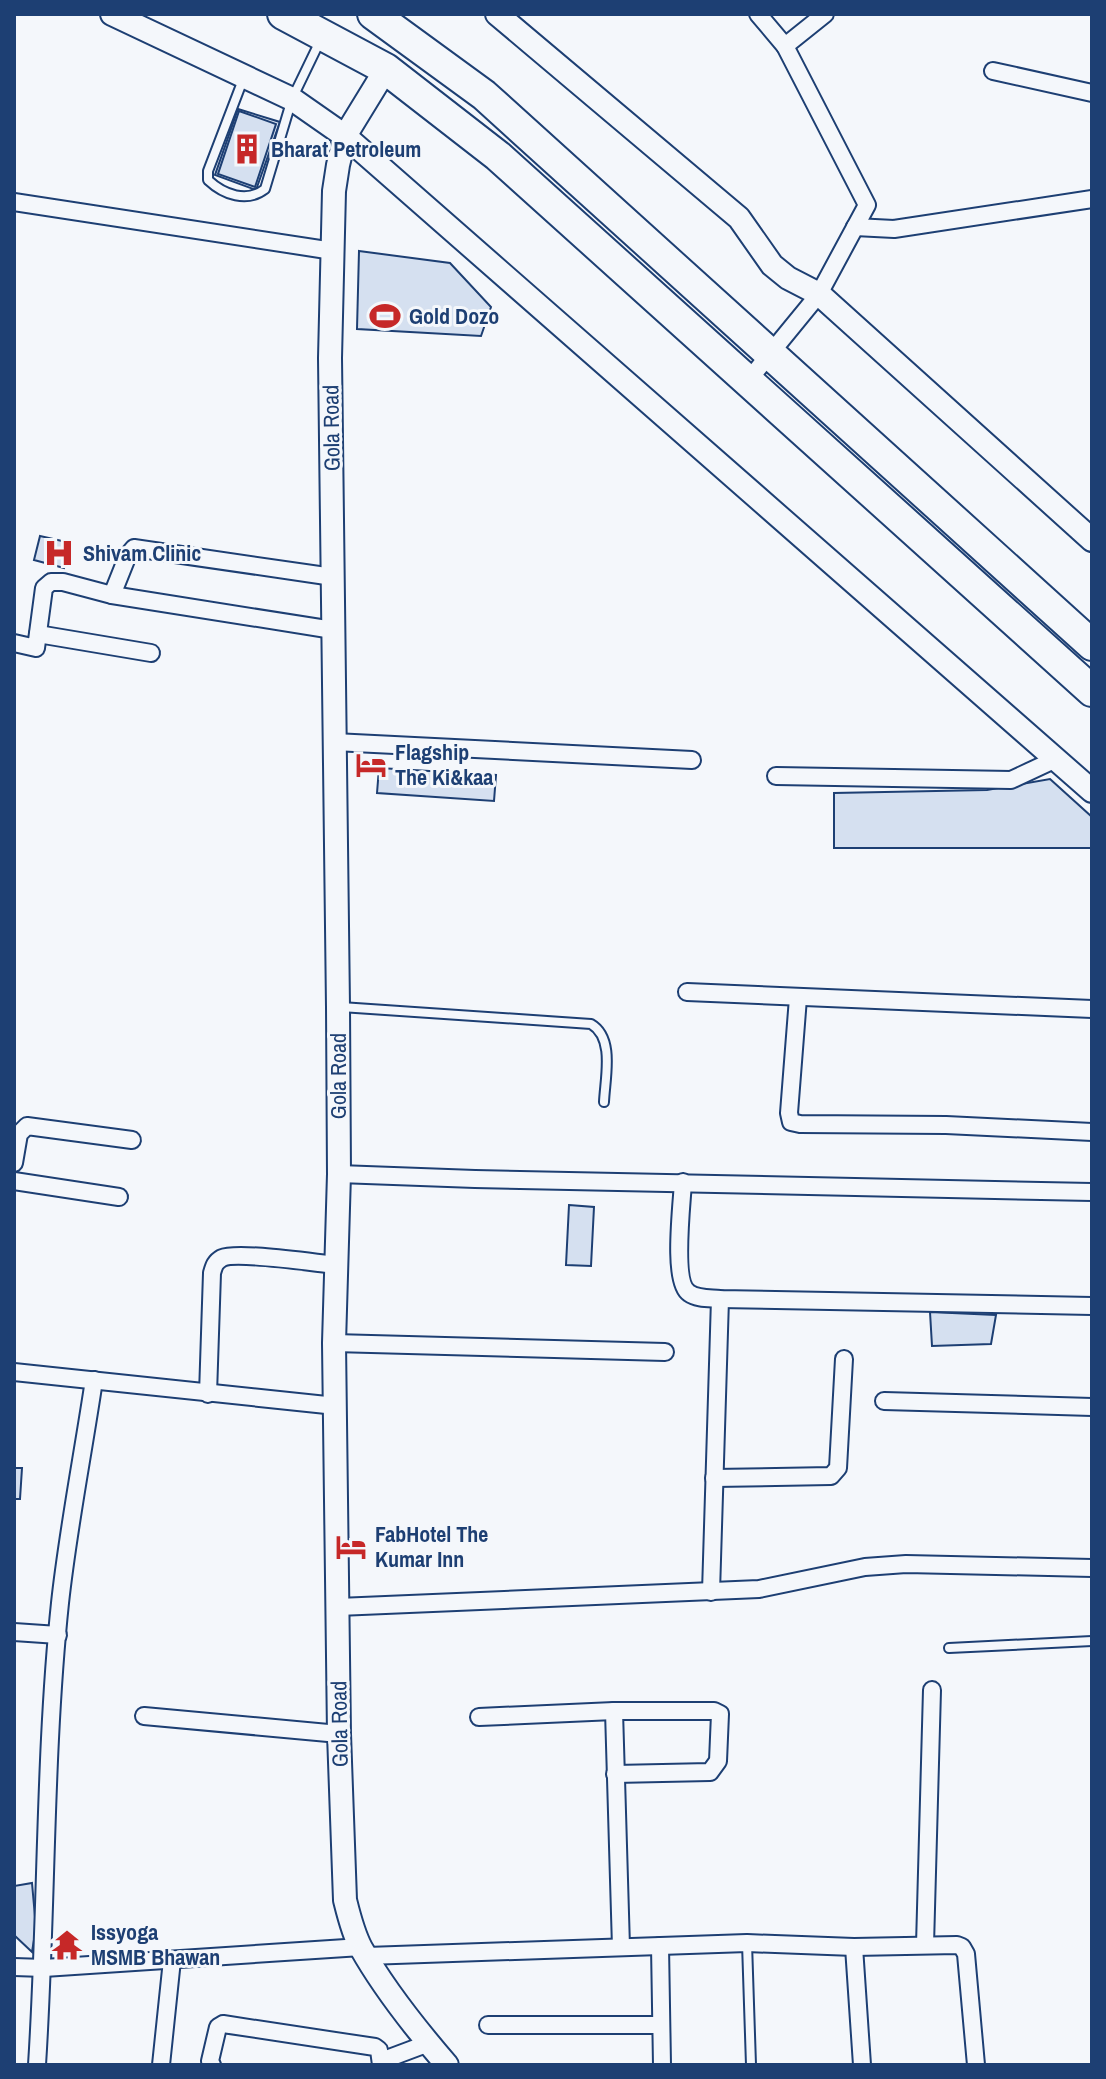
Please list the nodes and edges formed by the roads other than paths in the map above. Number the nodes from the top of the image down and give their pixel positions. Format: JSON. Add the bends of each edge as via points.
{"nodes":[{"id":1,"x":112,"y":14,"type":"edge"},
{"id":2,"x":283,"y":14,"type":"edge"},
{"id":3,"x":497,"y":14,"type":"edge"},
{"id":4,"x":758,"y":14,"type":"edge"},
{"id":5,"x":825,"y":14,"type":"edge"},
{"id":6,"x":385,"y":18,"type":"edge"},
{"id":7,"x":322,"y":36,"type":"junction"},
{"id":8,"x":785,"y":46,"type":"junction"},
{"id":9,"x":386,"y":69,"type":"junction"},
{"id":10,"x":993,"y":71,"type":"dead end"},
{"id":11,"x":245,"y":76,"type":"junction"},
{"id":12,"x":1092,"y":93,"type":"edge"},
{"id":13,"x":292,"y":99,"type":"junction"},
{"id":14,"x":345,"y":136,"type":"junction"},
{"id":15,"x":1092,"y":199,"type":"edge"},
{"id":16,"x":14,"y":202,"type":"edge"},
{"id":17,"x":855,"y":227,"type":"junction"},
{"id":18,"x":333,"y":251,"type":"junction"},
{"id":19,"x":819,"y":294,"type":"junction"},
{"id":20,"x":772,"y":355,"type":"junction"},
{"id":21,"x":747,"y":382,"type":"junction"},
{"id":22,"x":1092,"y":540,"type":"edge"},
{"id":23,"x":333,"y":577,"type":"junction"},
{"id":24,"x":112,"y":595,"type":"junction"},
{"id":25,"x":333,"y":630,"type":"junction"},
{"id":26,"x":38,"y":634,"type":"junction"},
{"id":27,"x":14,"y":643,"type":"edge"},
{"id":28,"x":1092,"y":645,"type":"edge"},
{"id":29,"x":151,"y":653,"type":"dead end"},
{"id":30,"x":1092,"y":691,"type":"edge"},
{"id":31,"x":334,"y":742,"type":"junction"},
{"id":32,"x":1056,"y":759,"type":"junction"},
{"id":33,"x":692,"y":760,"type":"dead end"},
{"id":34,"x":776,"y":776,"type":"dead end"},
{"id":35,"x":1092,"y":791,"type":"edge"},
{"id":36,"x":687,"y":992,"type":"dead end"},
{"id":37,"x":798,"y":998,"type":"junction"},
{"id":38,"x":338,"y":1007,"type":"junction"},
{"id":39,"x":1092,"y":1009,"type":"edge"},
{"id":40,"x":604,"y":1102,"type":"dead end"},
{"id":41,"x":1092,"y":1132,"type":"edge"},
{"id":42,"x":132,"y":1140,"type":"dead end"},
{"id":43,"x":14,"y":1163,"type":"edge"},
{"id":44,"x":339,"y":1174,"type":"junction"},
{"id":45,"x":14,"y":1181,"type":"edge"},
{"id":46,"x":683,"y":1182,"type":"junction"},
{"id":47,"x":1092,"y":1192,"type":"edge"},
{"id":48,"x":119,"y":1197,"type":"dead end"},
{"id":49,"x":336,"y":1265,"type":"junction"},
{"id":50,"x":720,"y":1299,"type":"junction"},
{"id":51,"x":1092,"y":1306,"type":"edge"},
{"id":52,"x":334,"y":1343,"type":"junction"},
{"id":53,"x":665,"y":1352,"type":"dead end"},
{"id":54,"x":844,"y":1359,"type":"dead end"},
{"id":55,"x":14,"y":1372,"type":"edge"},
{"id":56,"x":94,"y":1380,"type":"junction"},
{"id":57,"x":208,"y":1394,"type":"junction"},
{"id":58,"x":884,"y":1401,"type":"dead end"},
{"id":59,"x":336,"y":1406,"type":"junction"},
{"id":60,"x":1092,"y":1407,"type":"edge"},
{"id":61,"x":714,"y":1478,"type":"junction"},
{"id":62,"x":1092,"y":1568,"type":"edge"},
{"id":63,"x":711,"y":1592,"type":"junction"},
{"id":64,"x":338,"y":1607,"type":"junction"},
{"id":65,"x":14,"y":1632,"type":"edge"},
{"id":66,"x":58,"y":1635,"type":"junction"},
{"id":67,"x":1092,"y":1641,"type":"edge"},
{"id":68,"x":949,"y":1648,"type":"dead end"},
{"id":69,"x":932,"y":1690,"type":"dead end"},
{"id":70,"x":614,"y":1711,"type":"junction"},
{"id":71,"x":144,"y":1716,"type":"dead end"},
{"id":72,"x":479,"y":1717,"type":"dead end"},
{"id":73,"x":339,"y":1734,"type":"junction"},
{"id":74,"x":615,"y":1774,"type":"junction"},
{"id":75,"x":747,"y":1943,"type":"junction"},
{"id":76,"x":925,"y":1945,"type":"junction"},
{"id":77,"x":660,"y":1946,"type":"junction"},
{"id":78,"x":621,"y":1947,"type":"junction"},
{"id":79,"x":854,"y":1947,"type":"junction"},
{"id":80,"x":364,"y":1951,"type":"junction"},
{"id":81,"x":172,"y":1960,"type":"junction"},
{"id":82,"x":14,"y":1967,"type":"edge"},
{"id":83,"x":44,"y":1968,"type":"junction"},
{"id":84,"x":488,"y":2025,"type":"dead end"},
{"id":85,"x":661,"y":2025,"type":"junction"},
{"id":86,"x":429,"y":2043,"type":"junction"},
{"id":87,"x":381,"y":2063,"type":"edge"},
{"id":88,"x":37,"y":2065,"type":"edge"},
{"id":89,"x":161,"y":2065,"type":"edge"},
{"id":90,"x":212,"y":2065,"type":"edge"},
{"id":91,"x":447,"y":2065,"type":"edge"},
{"id":92,"x":662,"y":2065,"type":"edge"},
{"id":93,"x":751,"y":2065,"type":"edge"},
{"id":94,"x":862,"y":2065,"type":"edge"},
{"id":95,"x":976,"y":2065,"type":"edge"}],
"edges":[{"from":1,"to":11,"type":"street"},
{"from":2,"to":7,"type":"highway"},
{"from":3,"to":19,"type":"street","via":[[739,218],[780,272]]},
{"from":4,"to":8,"type":"street"},
{"from":5,"to":8,"type":"street"},
{"from":6,"to":20,"type":"highway","via":[[484,95]]},
{"from":7,"to":9,"type":"highway"},
{"from":7,"to":13,"type":"lane"},
{"from":8,"to":17,"type":"street","via":[[867,205]]},
{"from":9,"to":14,"type":"street","name":"Gola Road"},
{"from":9,"to":21,"type":"highway","via":[[498,156]]},
{"from":10,"to":12,"type":"street"},
{"from":11,"to":13,"type":"street"},
{"from":11,"to":13,"type":"lane","via":[[208,171],[208,180],[219,190],[242,197],[265,189]]},
{"from":13,"to":14,"type":"street"},
{"from":14,"to":18,"type":"street","name":"Gola Road","via":[[334,191]]},
{"from":14,"to":32,"type":"street"},
{"from":15,"to":17,"type":"street","via":[[894,229]]},
{"from":16,"to":18,"type":"street"},
{"from":17,"to":19,"type":"street"},
{"from":18,"to":23,"type":"street","name":"Gola Road"},
{"from":19,"to":20,"type":"street"},
{"from":19,"to":22,"type":"street"},
{"from":20,"to":21,"type":"street"},
{"from":20,"to":28,"type":"highway"},
{"from":21,"to":30,"type":"highway"},
{"from":23,"to":24,"type":"street","via":[[134,548]]},
{"from":23,"to":25,"type":"street","name":"Gola Road"},
{"from":24,"to":25,"type":"street"},
{"from":24,"to":26,"type":"street","via":[[51,582],[44,588]]},
{"from":25,"to":31,"type":"street","name":"Gola Road"},
{"from":26,"to":27,"type":"street","via":[[36,648]]},
{"from":26,"to":29,"type":"street"},
{"from":31,"to":33,"type":"street"},
{"from":31,"to":38,"type":"street","name":"Gola Road"},
{"from":32,"to":34,"type":"street","via":[[1011,780]]},
{"from":32,"to":35,"type":"street"},
{"from":36,"to":37,"type":"street"},
{"from":37,"to":39,"type":"street"},
{"from":37,"to":41,"type":"street","via":[[791,1122]]},
{"from":38,"to":40,"type":"lane","via":[[591,1024],[604,1035],[606,1045]]},
{"from":38,"to":44,"type":"street","name":"Gola Road"},
{"from":42,"to":43,"type":"street","via":[[27,1126],[19,1134]]},
{"from":44,"to":46,"type":"street"},
{"from":44,"to":49,"type":"street","name":"Gola Road"},
{"from":45,"to":48,"type":"street"},
{"from":46,"to":47,"type":"street"},
{"from":46,"to":50,"type":"street","via":[[683,1287],[693,1296]]},
{"from":49,"to":52,"type":"street","name":"Gola Road"},
{"from":49,"to":57,"type":"street","via":[[236,1256],[214,1265]]},
{"from":50,"to":51,"type":"street"},
{"from":50,"to":61,"type":"street"},
{"from":52,"to":53,"type":"street"},
{"from":52,"to":59,"type":"street","name":"Gola Road"},
{"from":54,"to":61,"type":"street","via":[[838,1468],[831,1476]]},
{"from":55,"to":56,"type":"street"},
{"from":56,"to":57,"type":"street"},
{"from":56,"to":66,"type":"street"},
{"from":57,"to":59,"type":"street"},
{"from":58,"to":60,"type":"street"},
{"from":59,"to":64,"type":"street","name":"Gola Road"},
{"from":61,"to":63,"type":"street"},
{"from":62,"to":63,"type":"street","via":[[886,1565],[779,1586]]},
{"from":63,"to":64,"type":"street"},
{"from":64,"to":73,"type":"street","name":"Gola Road"},
{"from":65,"to":66,"type":"street"},
{"from":66,"to":83,"type":"street"},
{"from":67,"to":68,"type":"lane"},
{"from":69,"to":76,"type":"street"},
{"from":70,"to":72,"type":"street"},
{"from":70,"to":74,"type":"street"},
{"from":70,"to":74,"type":"street","via":[[714,1711],[721,1719],[718,1761],[710,1772]]},
{"from":71,"to":73,"type":"street"},
{"from":73,"to":80,"type":"street","name":"Gola Road","via":[[345,1900]]},
{"from":74,"to":78,"type":"street"},
{"from":75,"to":77,"type":"street"},
{"from":75,"to":79,"type":"street"},
{"from":75,"to":93,"type":"lane"},
{"from":76,"to":79,"type":"street"},
{"from":76,"to":95,"type":"street","via":[[965,1950]]},
{"from":77,"to":78,"type":"street"},
{"from":77,"to":85,"type":"street"},
{"from":78,"to":80,"type":"street"},
{"from":79,"to":94,"type":"street"},
{"from":80,"to":81,"type":"street"},
{"from":80,"to":86,"type":"street","name":"Gola Road"},
{"from":81,"to":83,"type":"street"},
{"from":81,"to":89,"type":"street"},
{"from":82,"to":83,"type":"street"},
{"from":83,"to":88,"type":"street"},
{"from":84,"to":85,"type":"street"},
{"from":85,"to":92,"type":"street"},
{"from":86,"to":87,"type":"street"},
{"from":86,"to":91,"type":"street","name":"Gola Road"},
{"from":87,"to":90,"type":"street","via":[[375,2047],[223,2024],[218,2027]]}]}
